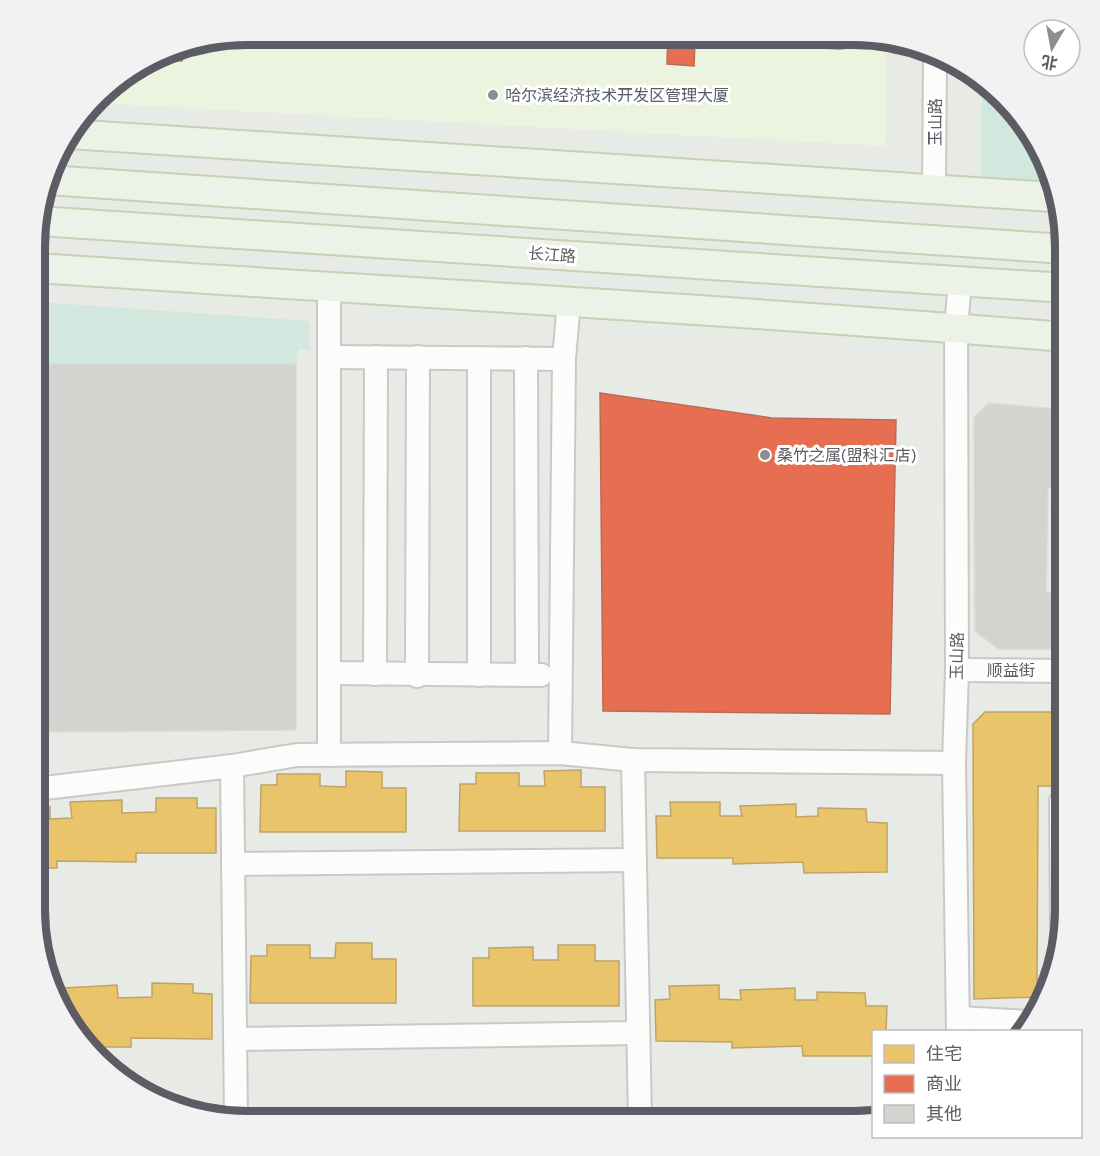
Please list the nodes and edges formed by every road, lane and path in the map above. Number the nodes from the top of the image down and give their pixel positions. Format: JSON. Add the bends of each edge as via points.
{"nodes":[{"id":1,"x":935,"y":62,"type":"edge"},
{"id":2,"x":79,"y":135,"type":"edge"},
{"id":3,"x":56,"y":181,"type":"edge"},
{"id":4,"x":934,"y":188,"type":"junction"},
{"id":5,"x":1048,"y":197,"type":"edge"},
{"id":6,"x":47,"y":222,"type":"edge"},
{"id":7,"x":1055,"y":248,"type":"edge"},
{"id":8,"x":45,"y":268,"type":"edge"},
{"id":9,"x":960,"y":281,"type":"junction"},
{"id":10,"x":1055,"y":287,"type":"edge"},
{"id":11,"x":329,"y":288,"type":"junction"},
{"id":12,"x":569,"y":301,"type":"junction"},
{"id":13,"x":956,"y":328,"type":"junction"},
{"id":14,"x":1055,"y":336,"type":"edge"},
{"id":15,"x":330,"y":357,"type":"junction"},
{"id":16,"x":376,"y":357,"type":"junction"},
{"id":17,"x":418,"y":357,"type":"junction"},
{"id":18,"x":479,"y":358,"type":"junction"},
{"id":19,"x":526,"y":358,"type":"junction"},
{"id":20,"x":564,"y":359,"type":"junction"},
{"id":21,"x":957,"y":670,"type":"junction"},
{"id":22,"x":1055,"y":671,"type":"edge"},
{"id":23,"x":329,"y":673,"type":"junction"},
{"id":24,"x":375,"y":674,"type":"junction"},
{"id":25,"x":417,"y":675,"type":"junction"},
{"id":26,"x":479,"y":675,"type":"junction"},
{"id":27,"x":527,"y":675,"type":"junction"},
{"id":28,"x":560,"y":676,"type":"junction"},
{"id":29,"x":560,"y":753,"type":"junction"},
{"id":30,"x":329,"y":755,"type":"junction"},
{"id":31,"x":633,"y":760,"type":"junction"},
{"id":32,"x":954,"y":763,"type":"junction"},
{"id":33,"x":232,"y":766,"type":"junction"},
{"id":34,"x":45,"y":788,"type":"edge"},
{"id":35,"x":634,"y":860,"type":"junction"},
{"id":36,"x":233,"y":864,"type":"junction"},
{"id":37,"x":1019,"y":1022,"type":"edge"},
{"id":38,"x":958,"y":1025,"type":"edge"},
{"id":39,"x":638,"y":1033,"type":"junction"},
{"id":40,"x":235,"y":1039,"type":"junction"},
{"id":41,"x":236,"y":1111,"type":"edge"},
{"id":42,"x":640,"y":1111,"type":"edge"}],
"edges":[{"from":1,"to":4,"type":"street","name":"玉山路"},
{"from":2,"to":4,"type":"main road"},
{"from":3,"to":7,"type":"main road"},
{"from":4,"to":5,"type":"main road"},
{"from":6,"to":9,"type":"main road","name":"长江路"},
{"from":8,"to":11,"type":"main road"},
{"from":9,"to":10,"type":"main road","name":"长江路"},
{"from":9,"to":13,"type":"street","name":"玉山路"},
{"from":11,"to":12,"type":"main road"},
{"from":11,"to":15,"type":"street"},
{"from":12,"to":13,"type":"main road"},
{"from":12,"to":20,"type":"street"},
{"from":13,"to":14,"type":"main road"},
{"from":13,"to":21,"type":"street","name":"玉山路"},
{"from":15,"to":16,"type":"street"},
{"from":15,"to":23,"type":"street"},
{"from":16,"to":17,"type":"street"},
{"from":16,"to":24,"type":"street"},
{"from":17,"to":18,"type":"street"},
{"from":17,"to":25,"type":"street"},
{"from":18,"to":19,"type":"street"},
{"from":18,"to":26,"type":"street"},
{"from":19,"to":20,"type":"street"},
{"from":19,"to":27,"type":"street"},
{"from":20,"to":28,"type":"street"},
{"from":21,"to":22,"type":"street","name":"顺益街"},
{"from":21,"to":32,"type":"street","name":"玉山路"},
{"from":23,"to":24,"type":"street"},
{"from":23,"to":30,"type":"street"},
{"from":24,"to":25,"type":"street"},
{"from":25,"to":26,"type":"street"},
{"from":26,"to":27,"type":"street"},
{"from":27,"to":28,"type":"street"},
{"from":28,"to":29,"type":"street"},
{"from":29,"to":30,"type":"street"},
{"from":29,"to":31,"type":"street"},
{"from":30,"to":33,"type":"street","via":[[297,755]]},
{"from":31,"to":32,"type":"street"},
{"from":31,"to":35,"type":"street"},
{"from":32,"to":38,"type":"street","name":"玉山路"},
{"from":33,"to":34,"type":"street"},
{"from":33,"to":36,"type":"street"},
{"from":35,"to":36,"type":"street"},
{"from":35,"to":39,"type":"street"},
{"from":36,"to":40,"type":"street"},
{"from":37,"to":38,"type":"street"},
{"from":39,"to":40,"type":"street"},
{"from":39,"to":42,"type":"street"},
{"from":40,"to":41,"type":"street"}]}
